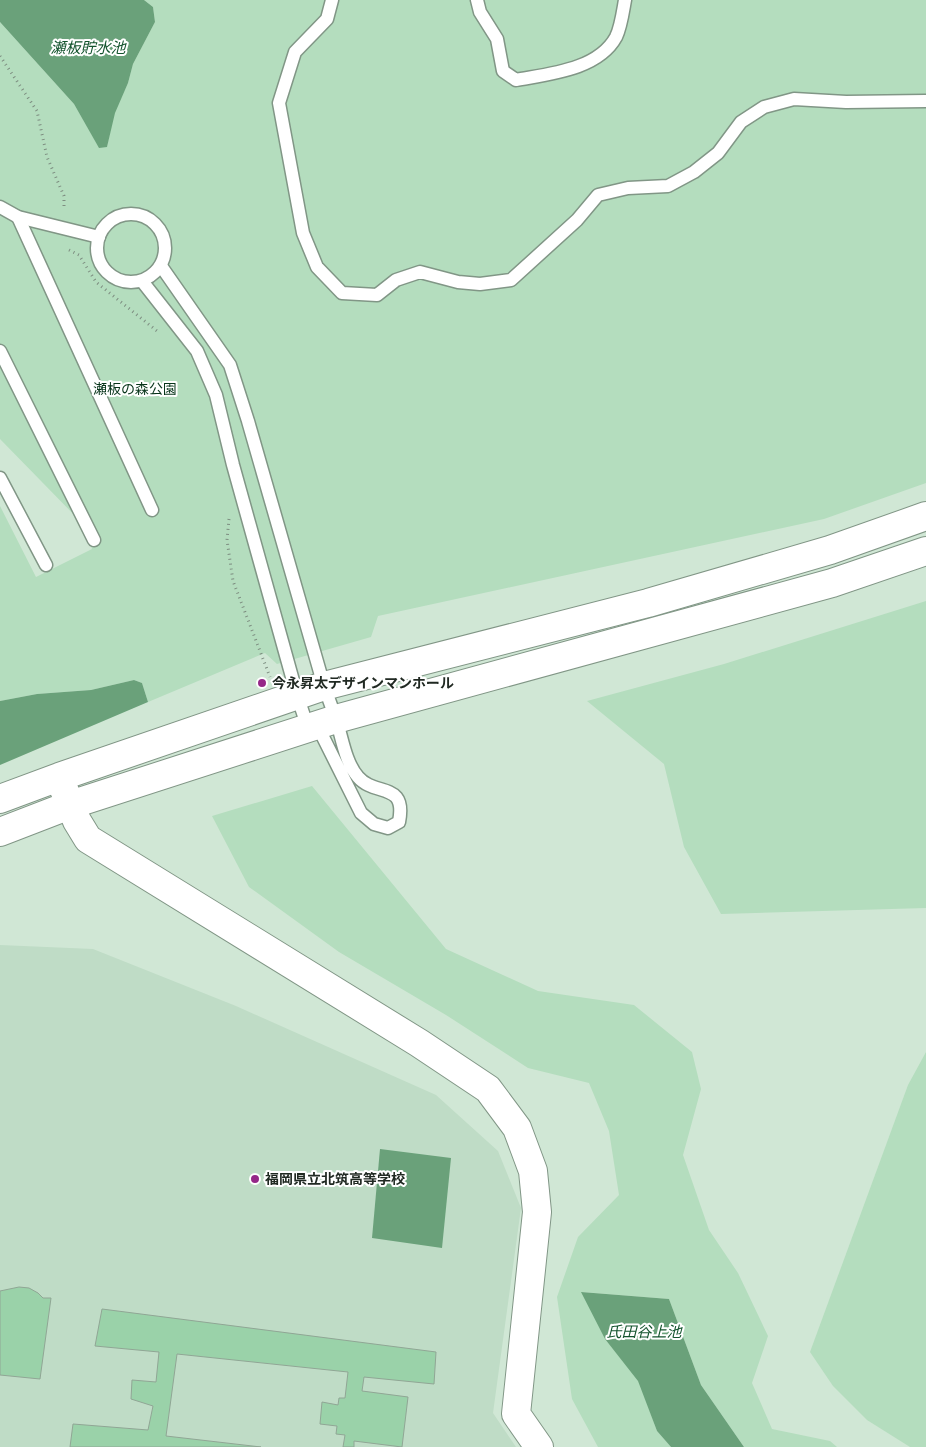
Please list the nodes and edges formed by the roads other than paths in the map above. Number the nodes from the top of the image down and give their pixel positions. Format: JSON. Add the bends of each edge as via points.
{"nodes":[{"id":1,"x":332,"y":0,"type":"edge"},
{"id":2,"x":477,"y":0,"type":"edge"},
{"id":3,"x":626,"y":0,"type":"edge"},
{"id":4,"x":926,"y":101,"type":"edge"},
{"id":5,"x":0,"y":207,"type":"edge"},
{"id":6,"x":18,"y":217,"type":"junction"},
{"id":7,"x":99,"y":237,"type":"junction"},
{"id":8,"x":161,"y":266,"type":"junction"},
{"id":9,"x":142,"y":280,"type":"junction"},
{"id":10,"x":0,"y":351,"type":"edge"},
{"id":11,"x":0,"y":478,"type":"edge"},
{"id":12,"x":152,"y":510,"type":"dead end"},
{"id":13,"x":926,"y":516,"type":"edge"},
{"id":14,"x":94,"y":540,"type":"dead end"},
{"id":15,"x":926,"y":550,"type":"edge"},
{"id":16,"x":46,"y":565,"type":"dead end"},
{"id":17,"x":324,"y":686,"type":"junction"},
{"id":18,"x":297,"y":695,"type":"junction"},
{"id":19,"x":320,"y":724,"type":"junction"},
{"id":20,"x":59,"y":777,"type":"junction"},
{"id":21,"x":0,"y":799,"type":"edge"},
{"id":22,"x":70,"y":805,"type":"junction"},
{"id":23,"x":0,"y":832,"type":"edge"},
{"id":24,"x":539,"y":1447,"type":"edge"}],
"edges":[{"from":1,"to":4,"type":"lane","via":[[327,19],[295,52],[279,103],[303,233],[317,267],[342,293],[377,294],[396,280],[420,272],[480,284],[511,280],[577,220],[598,195],[628,188],[668,186],[694,172],[718,153],[741,122],[764,107],[794,99]]},
{"from":2,"to":3,"type":"lane","via":[[480,12],[497,39],[503,70],[516,80],[569,70],[600,56],[616,37]]},
{"from":5,"to":6,"type":"lane"},
{"from":6,"to":7,"type":"lane"},
{"from":6,"to":12,"type":"lane"},
{"from":7,"to":8,"type":"lane","via":[[108,224],[122,215],[144,216],[162,232],[165,255]]},
{"from":7,"to":9,"type":"lane","via":[[99,258],[111,276],[131,282]]},
{"from":8,"to":9,"type":"lane"},
{"from":8,"to":17,"type":"lane","via":[[230,365]]},
{"from":9,"to":18,"type":"lane","via":[[197,351],[216,395]]},
{"from":10,"to":14,"type":"lane"},
{"from":11,"to":16,"type":"lane"},
{"from":13,"to":17,"type":"street","via":[[830,550],[648,603]]},
{"from":15,"to":19,"type":"street","via":[[832,583]]},
{"from":17,"to":18,"type":"street"},
{"from":17,"to":19,"type":"lane"},
{"from":18,"to":19,"type":"lane"},
{"from":18,"to":20,"type":"street"},
{"from":19,"to":19,"type":"lane","via":[[344,750],[358,777],[396,796],[402,808],[399,822],[388,828],[374,824],[361,813]]},
{"from":19,"to":22,"type":"street"},
{"from":20,"to":21,"type":"street"},
{"from":20,"to":22,"type":"street"},
{"from":22,"to":23,"type":"street"},
{"from":22,"to":24,"type":"street","via":[[88,839],[488,1089],[516,1128],[533,1171],[537,1212],[516,1414]]}]}
